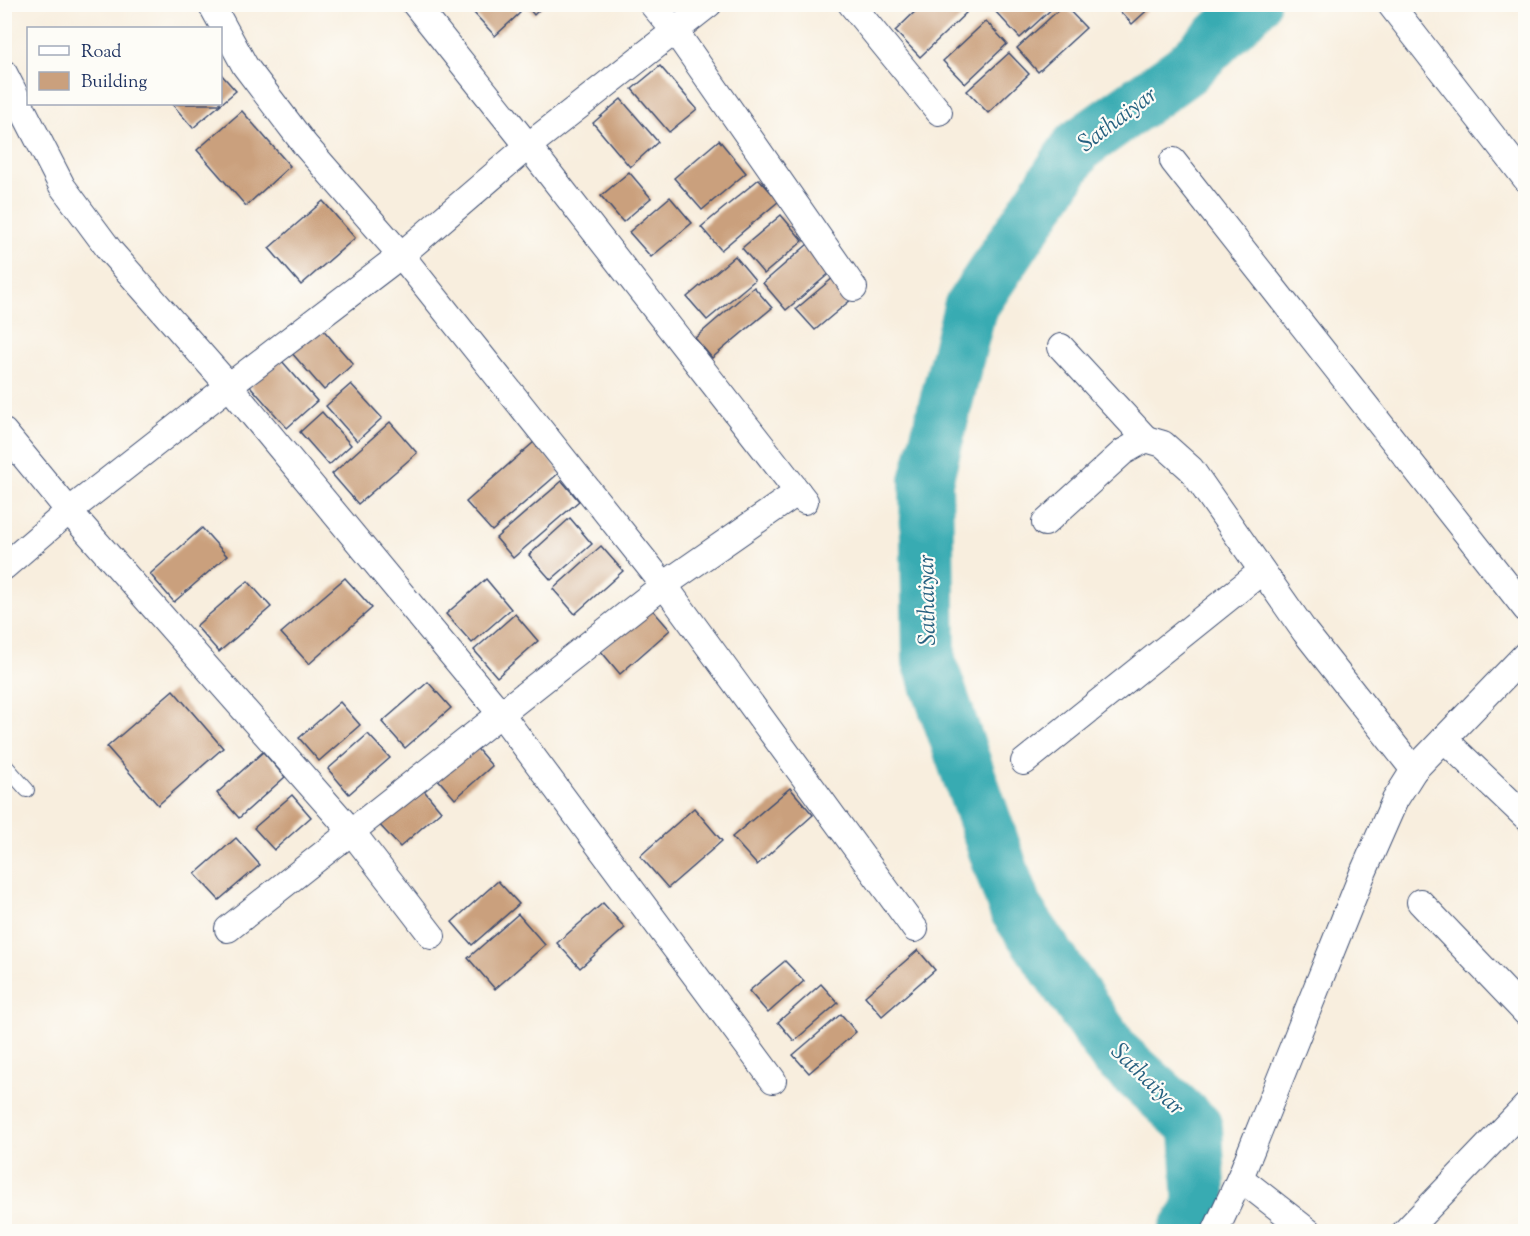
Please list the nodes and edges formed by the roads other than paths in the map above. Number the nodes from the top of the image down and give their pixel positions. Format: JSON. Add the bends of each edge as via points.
{"nodes":[{"id":1,"x":211,"y":4,"type":"edge"},
{"id":2,"x":415,"y":4,"type":"edge"},
{"id":3,"x":652,"y":4,"type":"edge"},
{"id":4,"x":709,"y":4,"type":"edge"},
{"id":5,"x":851,"y":4,"type":"edge"},
{"id":6,"x":1390,"y":4,"type":"edge"},
{"id":7,"x":675,"y":31,"type":"junction"},
{"id":8,"x":4,"y":73,"type":"edge"},
{"id":9,"x":939,"y":112,"type":"dead end"},
{"id":10,"x":528,"y":146,"type":"junction"},
{"id":11,"x":1173,"y":161,"type":"dead end"},
{"id":12,"x":1526,"y":179,"type":"edge"},
{"id":13,"x":401,"y":255,"type":"junction"},
{"id":14,"x":854,"y":288,"type":"dead end"},
{"id":15,"x":1061,"y":348,"type":"dead end"},
{"id":16,"x":229,"y":386,"type":"junction"},
{"id":17,"x":4,"y":432,"type":"edge"},
{"id":18,"x":1146,"y":439,"type":"junction"},
{"id":19,"x":69,"y":511,"type":"junction"},
{"id":20,"x":1045,"y":523,"type":"dead end"},
{"id":21,"x":4,"y":567,"type":"edge"},
{"id":22,"x":1262,"y":571,"type":"junction"},
{"id":23,"x":664,"y":585,"type":"junction"},
{"id":24,"x":1526,"y":609,"type":"edge"},
{"id":25,"x":1526,"y":654,"type":"edge"},
{"id":26,"x":501,"y":714,"type":"junction"},
{"id":27,"x":1444,"y":739,"type":"junction"},
{"id":28,"x":1024,"y":762,"type":"dead end"},
{"id":29,"x":4,"y":764,"type":"edge"},
{"id":30,"x":1414,"y":770,"type":"junction"},
{"id":31,"x":27,"y":790,"type":"dead end"},
{"id":32,"x":1526,"y":817,"type":"edge"},
{"id":33,"x":351,"y":832,"type":"junction"},
{"id":34,"x":1420,"y":902,"type":"dead end"},
{"id":35,"x":228,"y":929,"type":"dead end"},
{"id":36,"x":915,"y":929,"type":"dead end"},
{"id":37,"x":432,"y":936,"type":"dead end"},
{"id":38,"x":1526,"y":1013,"type":"edge"},
{"id":39,"x":773,"y":1080,"type":"dead end"},
{"id":40,"x":1526,"y":1106,"type":"edge"},
{"id":41,"x":1240,"y":1178,"type":"junction"},
{"id":42,"x":1215,"y":1232,"type":"edge"},
{"id":43,"x":1309,"y":1232,"type":"edge"},
{"id":44,"x":1405,"y":1232,"type":"edge"}],
"edges":[{"from":1,"to":13,"type":"street","via":[[245,66],[305,145]]},
{"from":2,"to":10,"type":"street"},
{"from":3,"to":7,"type":"street"},
{"from":4,"to":7,"type":"street"},
{"from":5,"to":9,"type":"street"},
{"from":6,"to":12,"type":"street"},
{"from":7,"to":10,"type":"street"},
{"from":7,"to":14,"type":"street"},
{"from":8,"to":16,"type":"street","via":[[62,186],[111,252]]},
{"from":10,"to":13,"type":"street"},
{"from":10,"to":23,"type":"street","via":[[801,497]]},
{"from":11,"to":24,"type":"street"},
{"from":13,"to":16,"type":"street"},
{"from":13,"to":23,"type":"street"},
{"from":15,"to":18,"type":"street"},
{"from":16,"to":19,"type":"street"},
{"from":16,"to":26,"type":"street"},
{"from":17,"to":19,"type":"street"},
{"from":18,"to":20,"type":"street","via":[[1123,452]]},
{"from":18,"to":22,"type":"street","via":[[1162,444],[1191,469]]},
{"from":19,"to":21,"type":"street"},
{"from":19,"to":33,"type":"street"},
{"from":22,"to":28,"type":"street"},
{"from":22,"to":30,"type":"street"},
{"from":23,"to":26,"type":"street"},
{"from":23,"to":36,"type":"street"},
{"from":25,"to":27,"type":"street"},
{"from":26,"to":33,"type":"street"},
{"from":26,"to":39,"type":"street"},
{"from":27,"to":30,"type":"street"},
{"from":27,"to":32,"type":"street"},
{"from":29,"to":31,"type":"lane"},
{"from":30,"to":41,"type":"street","via":[[1395,800],[1362,875]]},
{"from":33,"to":35,"type":"street"},
{"from":33,"to":37,"type":"street"},
{"from":34,"to":38,"type":"street"},
{"from":40,"to":44,"type":"street"},
{"from":41,"to":42,"type":"street"},
{"from":41,"to":43,"type":"street"}]}
